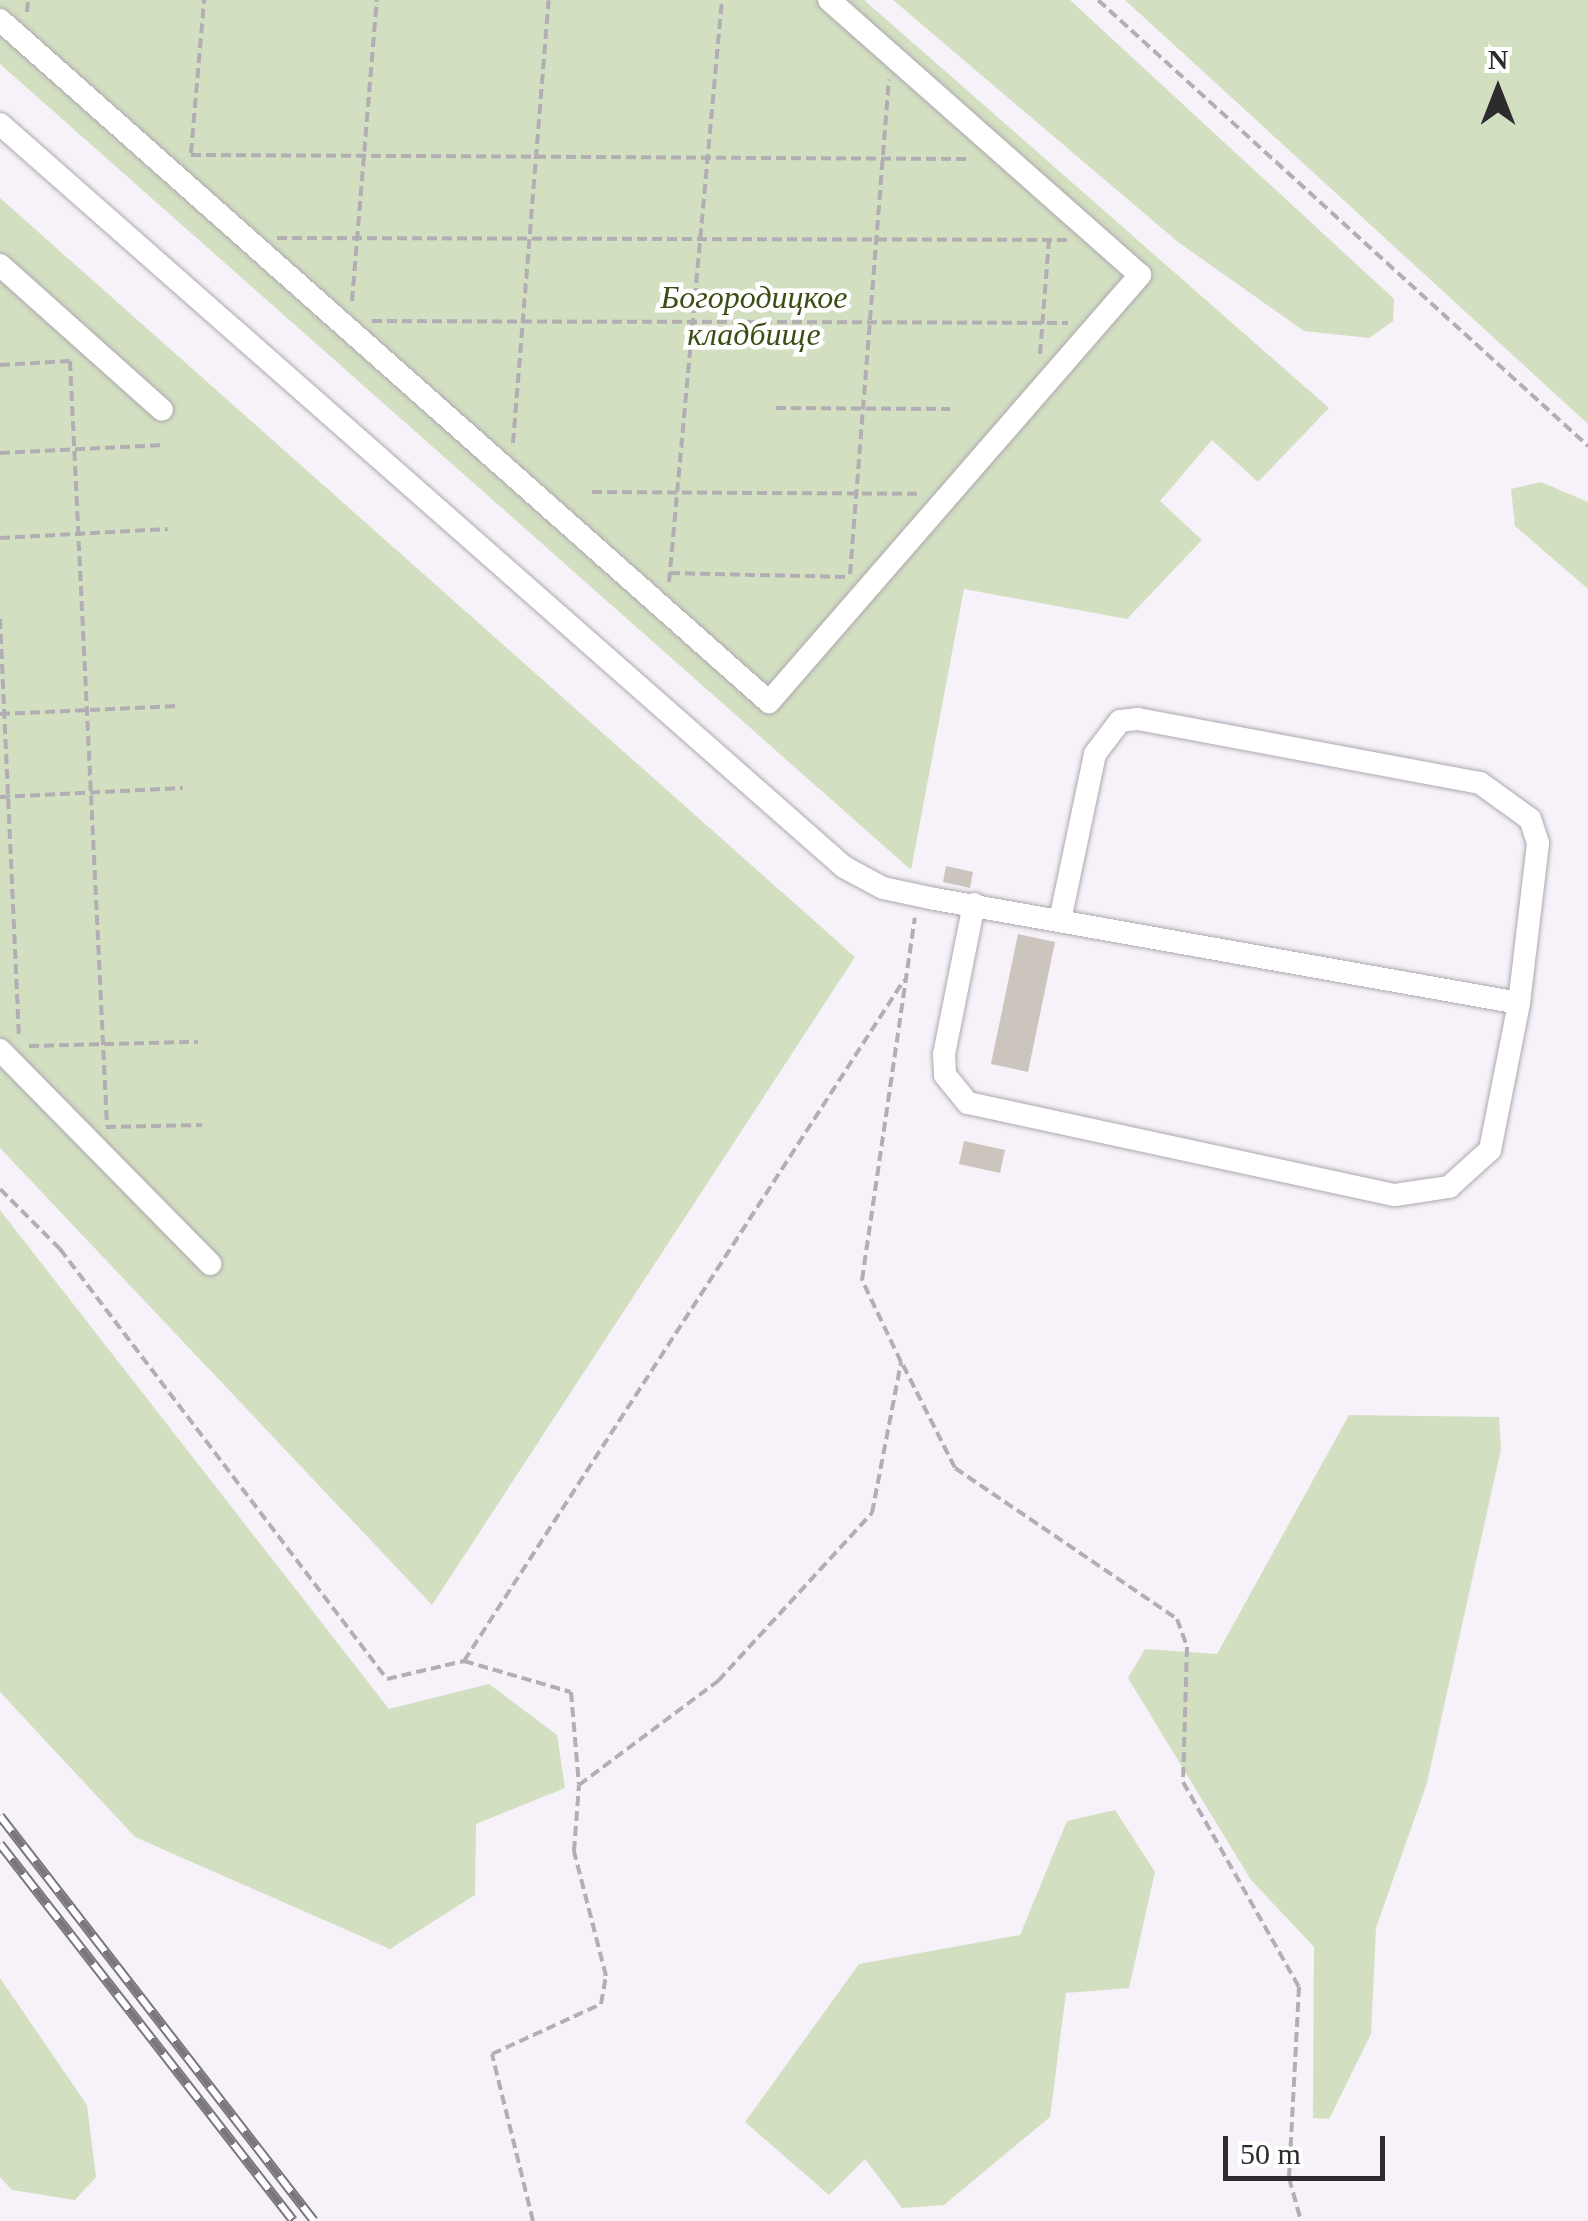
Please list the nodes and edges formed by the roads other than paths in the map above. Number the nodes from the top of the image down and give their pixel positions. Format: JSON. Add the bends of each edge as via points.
{"nodes":[{"id":1,"x":829,"y":0,"type":"edge"},
{"id":2,"x":0,"y":20,"type":"edge"},
{"id":3,"x":0,"y":124,"type":"edge"},
{"id":4,"x":0,"y":265,"type":"edge"},
{"id":5,"x":162,"y":410,"type":"dead end"},
{"id":6,"x":974,"y":904,"type":"junction"},
{"id":7,"x":1060,"y":920,"type":"junction"},
{"id":8,"x":1519,"y":1003,"type":"junction"},
{"id":9,"x":0,"y":1050,"type":"edge"},
{"id":10,"x":210,"y":1264,"type":"dead end"}],
"edges":[{"from":1,"to":2,"type":"street","via":[[1140,275],[769,702]]},
{"from":3,"to":6,"type":"street","via":[[801,832],[857,874]]},
{"from":4,"to":5,"type":"street"},
{"from":6,"to":7,"type":"street"},
{"from":6,"to":8,"type":"street","via":[[944,1054],[946,1075],[968,1103],[1395,1195],[1449,1187],[1490,1150]]},
{"from":7,"to":8,"type":"street"},
{"from":7,"to":8,"type":"street","via":[[1096,754],[1120,721],[1138,719],[1480,782],[1511,799],[1530,819],[1538,843]]},
{"from":9,"to":10,"type":"street"}]}
